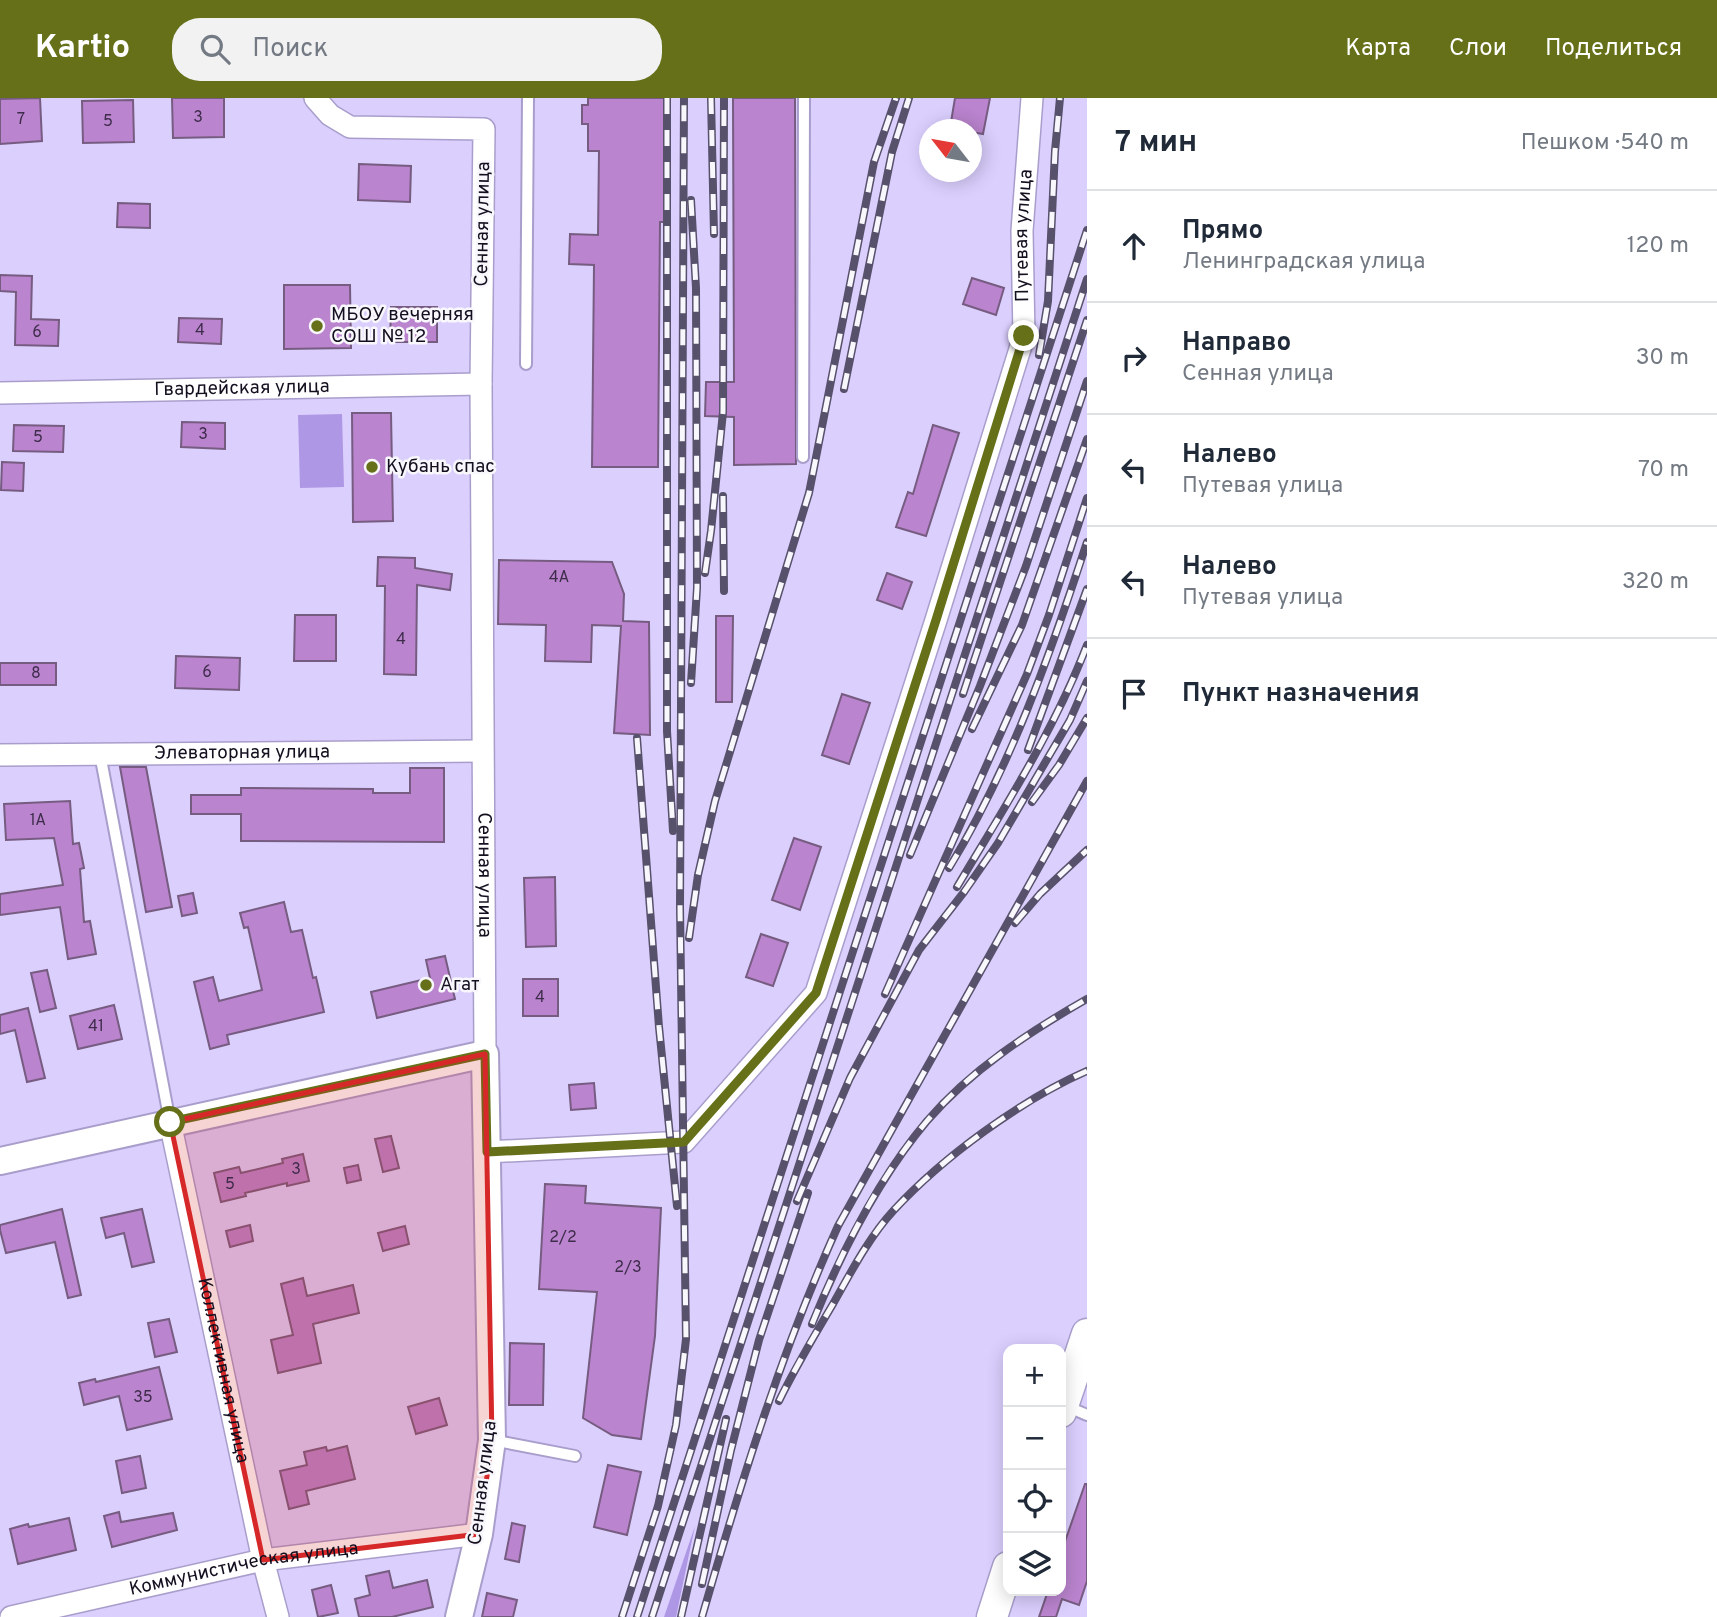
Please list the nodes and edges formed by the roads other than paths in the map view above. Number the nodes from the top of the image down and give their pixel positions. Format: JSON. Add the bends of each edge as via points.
{"nodes":[{"id":1,"x":315,"y":98,"type":"edge"},
{"id":2,"x":528,"y":98,"type":"edge"},
{"id":3,"x":804,"y":98,"type":"edge"},
{"id":4,"x":1032,"y":98,"type":"edge"},
{"id":5,"x":526,"y":364,"type":"dead end"},
{"id":6,"x":481,"y":384,"type":"junction"},
{"id":7,"x":0,"y":393,"type":"edge"},
{"id":8,"x":803,"y":457,"type":"dead end"},
{"id":9,"x":482,"y":751,"type":"junction"},
{"id":10,"x":100,"y":754,"type":"junction"},
{"id":11,"x":0,"y":755,"type":"edge"},
{"id":12,"x":485,"y":1054,"type":"junction"},
{"id":13,"x":170,"y":1122,"type":"junction"},
{"id":14,"x":487,"y":1152,"type":"junction"},
{"id":15,"x":0,"y":1161,"type":"edge"},
{"id":16,"x":1085,"y":1349,"type":"edge"},
{"id":17,"x":1070,"y":1411,"type":"edge"},
{"id":18,"x":492,"y":1440,"type":"junction"},
{"id":19,"x":575,"y":1456,"type":"dead end"},
{"id":20,"x":479,"y":1534,"type":"junction"},
{"id":21,"x":262,"y":1560,"type":"junction"},
{"id":22,"x":1003,"y":1583,"type":"edge"},
{"id":23,"x":11,"y":1617,"type":"edge"},
{"id":24,"x":278,"y":1617,"type":"edge"},
{"id":25,"x":459,"y":1617,"type":"edge"},
{"id":26,"x":992,"y":1617,"type":"edge"}],
"edges":[{"from":1,"to":6,"type":"street","name":"Сенная улица","via":[[330,115],[350,127],[485,129]]},
{"from":2,"to":5,"type":"lane"},
{"from":3,"to":8,"type":"lane"},
{"from":4,"to":14,"type":"street","name":"Путевая улица","via":[[1022,231],[1024,336],[816,993],[684,1142]]},
{"from":6,"to":7,"type":"street","name":"Гвардейская улица"},
{"from":6,"to":9,"type":"street","name":"Сенная улица"},
{"from":9,"to":10,"type":"street","name":"Элеваторная улица"},
{"from":9,"to":12,"type":"street","name":"Сенная улица"},
{"from":10,"to":11,"type":"street","name":"Элеваторная улица"},
{"from":10,"to":13,"type":"lane"},
{"from":12,"to":13,"type":"street"},
{"from":12,"to":14,"type":"street","name":"Сенная улица"},
{"from":13,"to":15,"type":"street"},
{"from":13,"to":21,"type":"street","name":"Коллективная улица"},
{"from":14,"to":18,"type":"street","name":"Сенная улица"},
{"from":16,"to":17,"type":"main road"},
{"from":18,"to":19,"type":"lane"},
{"from":18,"to":20,"type":"street","name":"Сенная улица"},
{"from":20,"to":21,"type":"street","name":"Коммунистическая улица"},
{"from":20,"to":25,"type":"street","name":"Сенная улица"},
{"from":21,"to":23,"type":"street","name":"Коммунистическая улица"},
{"from":21,"to":24,"type":"street","name":"Коллективная улица"},
{"from":22,"to":26,"type":"main road"}]}
